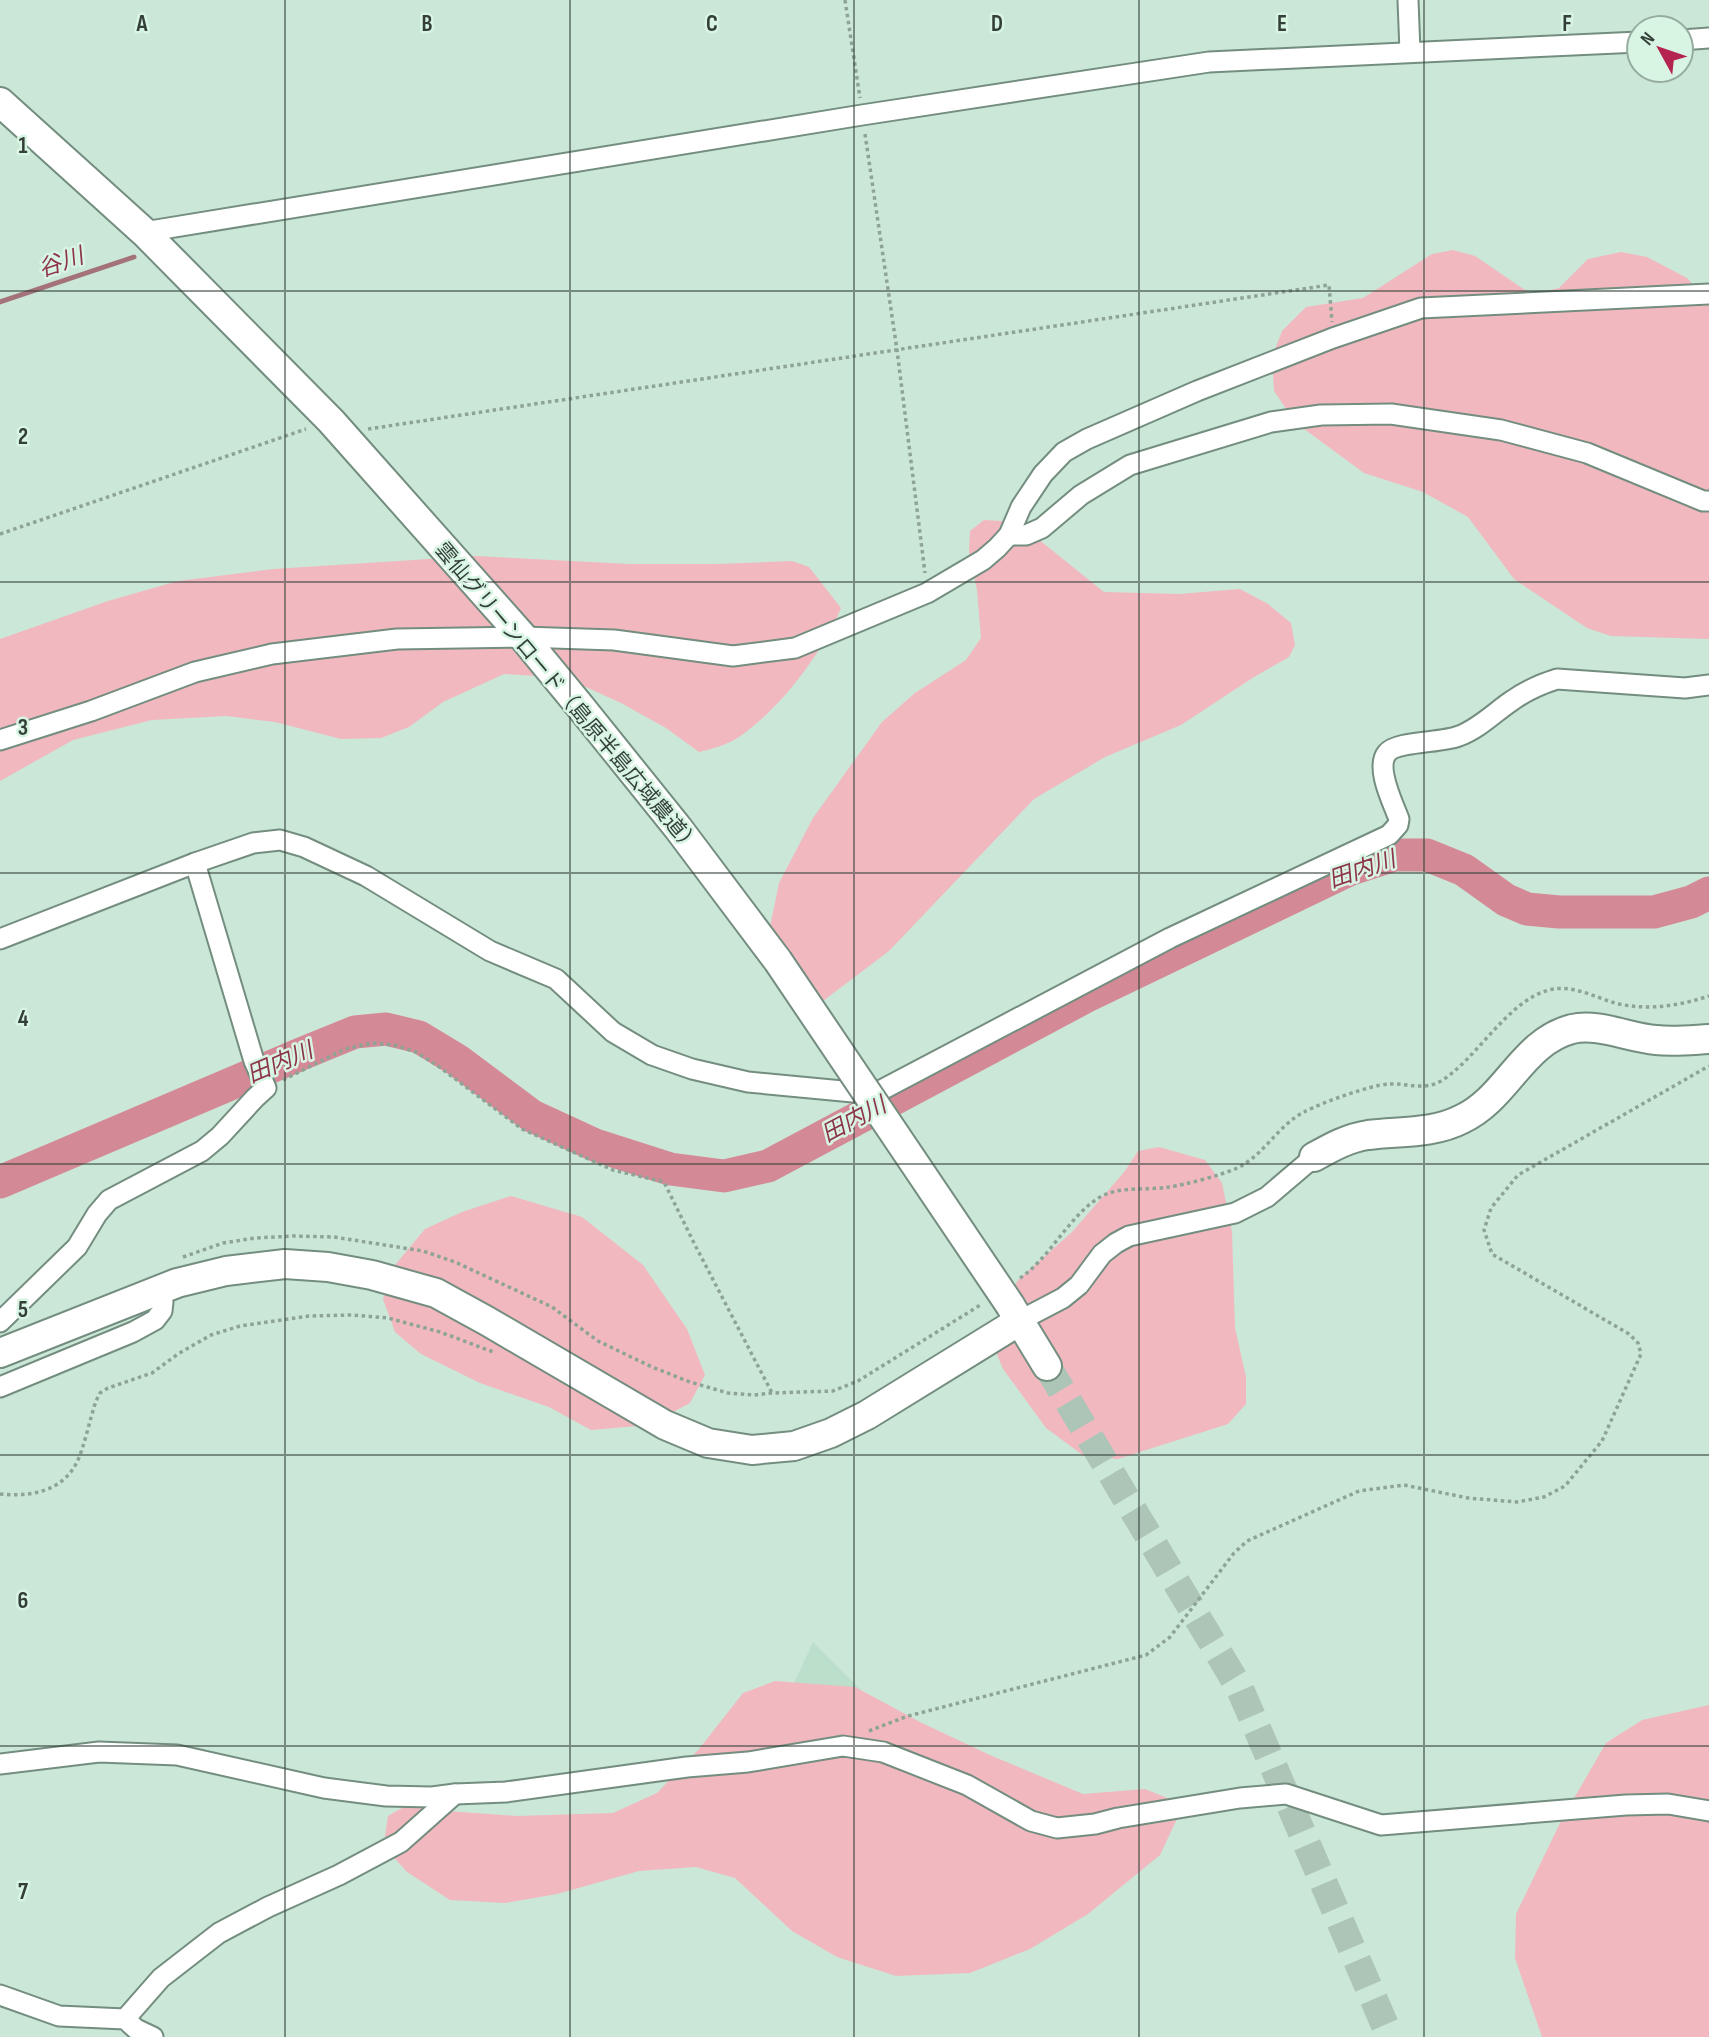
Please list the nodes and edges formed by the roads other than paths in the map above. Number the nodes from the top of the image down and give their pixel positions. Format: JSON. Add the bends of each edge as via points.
{"nodes":[{"id":1,"x":1408,"y":0,"type":"edge"},
{"id":2,"x":1625,"y":43,"type":"edge"},
{"id":3,"x":1410,"y":52,"type":"junction"},
{"id":4,"x":0,"y":102,"type":"edge"},
{"id":5,"x":145,"y":232,"type":"junction"},
{"id":6,"x":1709,"y":294,"type":"edge"},
{"id":7,"x":1709,"y":501,"type":"edge"},
{"id":8,"x":1009,"y":534,"type":"junction"},
{"id":9,"x":523,"y":637,"type":"junction"},
{"id":10,"x":1709,"y":685,"type":"edge"},
{"id":11,"x":0,"y":740,"type":"edge"},
{"id":12,"x":195,"y":863,"type":"junction"},
{"id":13,"x":0,"y":939,"type":"edge"},
{"id":14,"x":1709,"y":1039,"type":"edge"},
{"id":15,"x":1314,"y":1157,"type":"joint"},
{"id":16,"x":159,"y":1291,"type":"junction"},
{"id":17,"x":1009,"y":1301,"type":"junction"},
{"id":18,"x":0,"y":1322,"type":"edge"},
{"id":19,"x":0,"y":1353,"type":"edge"},
{"id":20,"x":1048,"y":1367,"type":"tunnel mouth"},
{"id":21,"x":0,"y":1387,"type":"edge"},
{"id":22,"x":0,"y":1764,"type":"edge"},
{"id":23,"x":455,"y":1794,"type":"junction"},
{"id":24,"x":1709,"y":1811,"type":"edge"},
{"id":25,"x":0,"y":1995,"type":"edge"},
{"id":26,"x":125,"y":2019,"type":"junction"},
{"id":27,"x":153,"y":2037,"type":"edge"}],
"edges":[{"from":1,"to":3,"type":"street"},
{"from":2,"to":3,"type":"street"},
{"from":3,"to":5,"type":"street","via":[[1209,62]]},
{"from":4,"to":5,"type":"street","name":"雲仙グリーンロード（島原半島広域農道）"},
{"from":5,"to":9,"type":"street","name":"雲仙グリーンロード（島原半島広域農道）","via":[[337,427]]},
{"from":6,"to":8,"type":"street","via":[[1421,308],[1333,338],[1197,391],[1064,452],[1043,474]]},
{"from":7,"to":8,"type":"street","via":[[1587,453],[1501,430],[1391,414],[1321,415],[1271,422],[1130,465],[1081,495],[1042,528],[1026,535]]},
{"from":8,"to":9,"type":"street","via":[[983,560],[927,593],[795,648],[733,656],[614,640]]},
{"from":9,"to":11,"type":"street","via":[[397,639],[272,654],[195,671]]},
{"from":9,"to":17,"type":"street","name":"雲仙グリーンロード（島原半島広域農道）","bridge":true,"via":[[678,828],[778,961]]},
{"from":10,"to":12,"type":"street","via":[[1685,688],[1557,679],[1514,699],[1462,735],[1394,747],[1382,761],[1399,819],[1389,835],[1171,938],[874,1094],[748,1082],[652,1055],[613,1032],[556,979],[490,951],[366,876],[304,847],[280,840],[253,843]]},
{"from":12,"to":13,"type":"street"},
{"from":12,"to":18,"type":"street","via":[[265,1087],[202,1151],[108,1200],[77,1247]]},
{"from":14,"to":15,"type":"street","via":[[1654,1040],[1574,1029],[1550,1037],[1529,1054],[1486,1104],[1462,1120],[1431,1130],[1366,1135],[1338,1143]]},
{"from":15,"to":17,"type":"street","via":[[1267,1197],[1235,1213],[1129,1236],[1116,1243],[1063,1298]]},
{"from":16,"to":17,"type":"street","via":[[226,1271],[285,1264],[372,1275],[436,1293],[665,1425],[708,1443],[752,1450],[794,1446],[867,1415]]},
{"from":16,"to":19,"type":"street"},
{"from":16,"to":21,"type":"street","via":[[162,1311],[155,1320]]},
{"from":17,"to":20,"type":"street","name":"雲仙グリーンロード（島原半島広域農道）"},
{"from":22,"to":23,"type":"street","via":[[99,1752],[177,1755],[336,1790],[386,1796]]},
{"from":23,"to":24,"type":"street","via":[[506,1792],[844,1746],[883,1752],[967,1784],[1031,1821],[1057,1828],[1286,1794],[1381,1825],[1626,1804],[1668,1804]]},
{"from":23,"to":26,"type":"street","via":[[401,1842],[219,1933],[162,1978]]},
{"from":25,"to":26,"type":"street","via":[[59,2016]]},
{"from":26,"to":27,"type":"street"}]}
